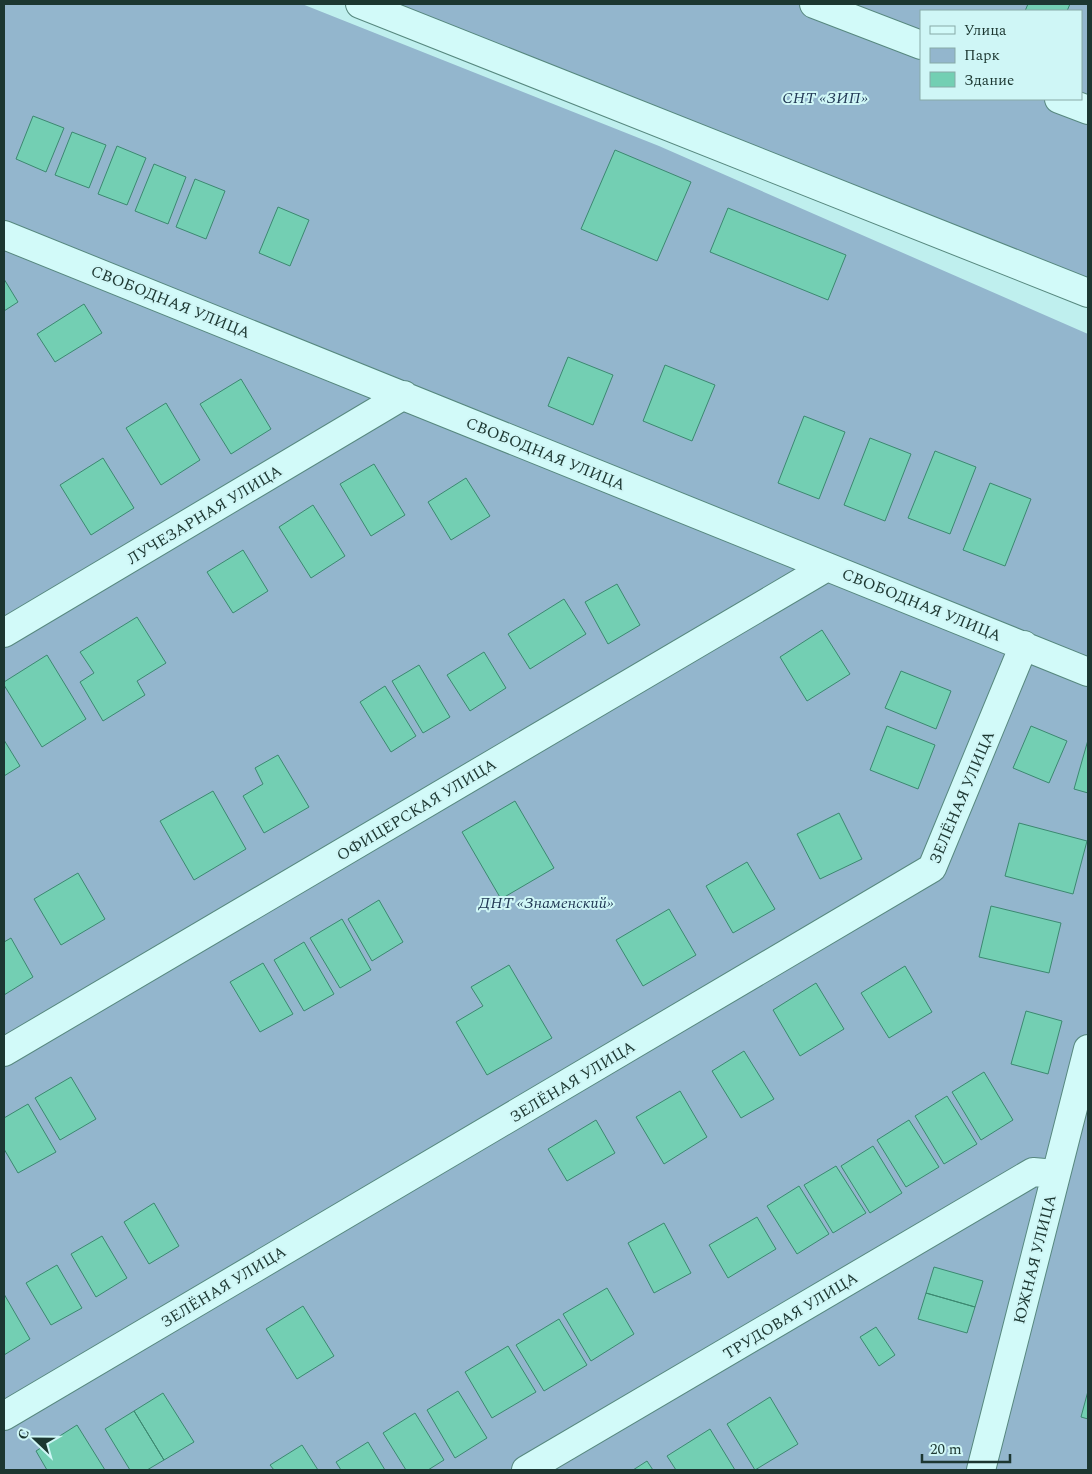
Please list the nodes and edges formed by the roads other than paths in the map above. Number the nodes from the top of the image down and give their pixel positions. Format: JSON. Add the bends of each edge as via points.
{"nodes":[{"id":1,"x":360,"y":4,"type":"edge"},
{"id":2,"x":814,"y":4,"type":"edge"},
{"id":3,"x":920,"y":45,"type":"edge"},
{"id":4,"x":1061,"y":100,"type":"edge"},
{"id":5,"x":1088,"y":110,"type":"edge"},
{"id":6,"x":4,"y":235,"type":"edge"},
{"id":7,"x":1088,"y":293,"type":"edge"},
{"id":8,"x":404,"y":395,"type":"junction"},
{"id":9,"x":828,"y":567,"type":"junction"},
{"id":10,"x":4,"y":633,"type":"edge"},
{"id":11,"x":1024,"y":645,"type":"junction"},
{"id":12,"x":1088,"y":672,"type":"edge"},
{"id":13,"x":1088,"y":1048,"type":"edge"},
{"id":14,"x":4,"y":1052,"type":"edge"},
{"id":15,"x":1056,"y":1174,"type":"junction"},
{"id":16,"x":4,"y":1416,"type":"edge"},
{"id":17,"x":526,"y":1470,"type":"edge"},
{"id":18,"x":981,"y":1470,"type":"edge"}],
"edges":[{"from":1,"to":7,"type":"street"},
{"from":2,"to":3,"type":"street"},
{"from":4,"to":5,"type":"street"},
{"from":6,"to":8,"type":"street","name":"СВОБОДНАЯ УЛИЦА"},
{"from":8,"to":9,"type":"street","name":"СВОБОДНАЯ УЛИЦА"},
{"from":8,"to":10,"type":"street","name":"ЛУЧЕЗАРНАЯ УЛИЦА"},
{"from":9,"to":11,"type":"street","name":"СВОБОДНАЯ УЛИЦА"},
{"from":9,"to":14,"type":"street","name":"ОФИЦЕРСКАЯ УЛИЦА"},
{"from":11,"to":12,"type":"street","name":"СВОБОДНАЯ УЛИЦА"},
{"from":11,"to":16,"type":"street","name":"ЗЕЛЁНАЯ УЛИЦА","via":[[932,868]]},
{"from":13,"to":15,"type":"street","name":"ЮЖНАЯ УЛИЦА"},
{"from":15,"to":17,"type":"street","name":"ТРУДОВАЯ УЛИЦА","via":[[1033,1172]]},
{"from":15,"to":18,"type":"street","name":"ЮЖНАЯ УЛИЦА"}]}
